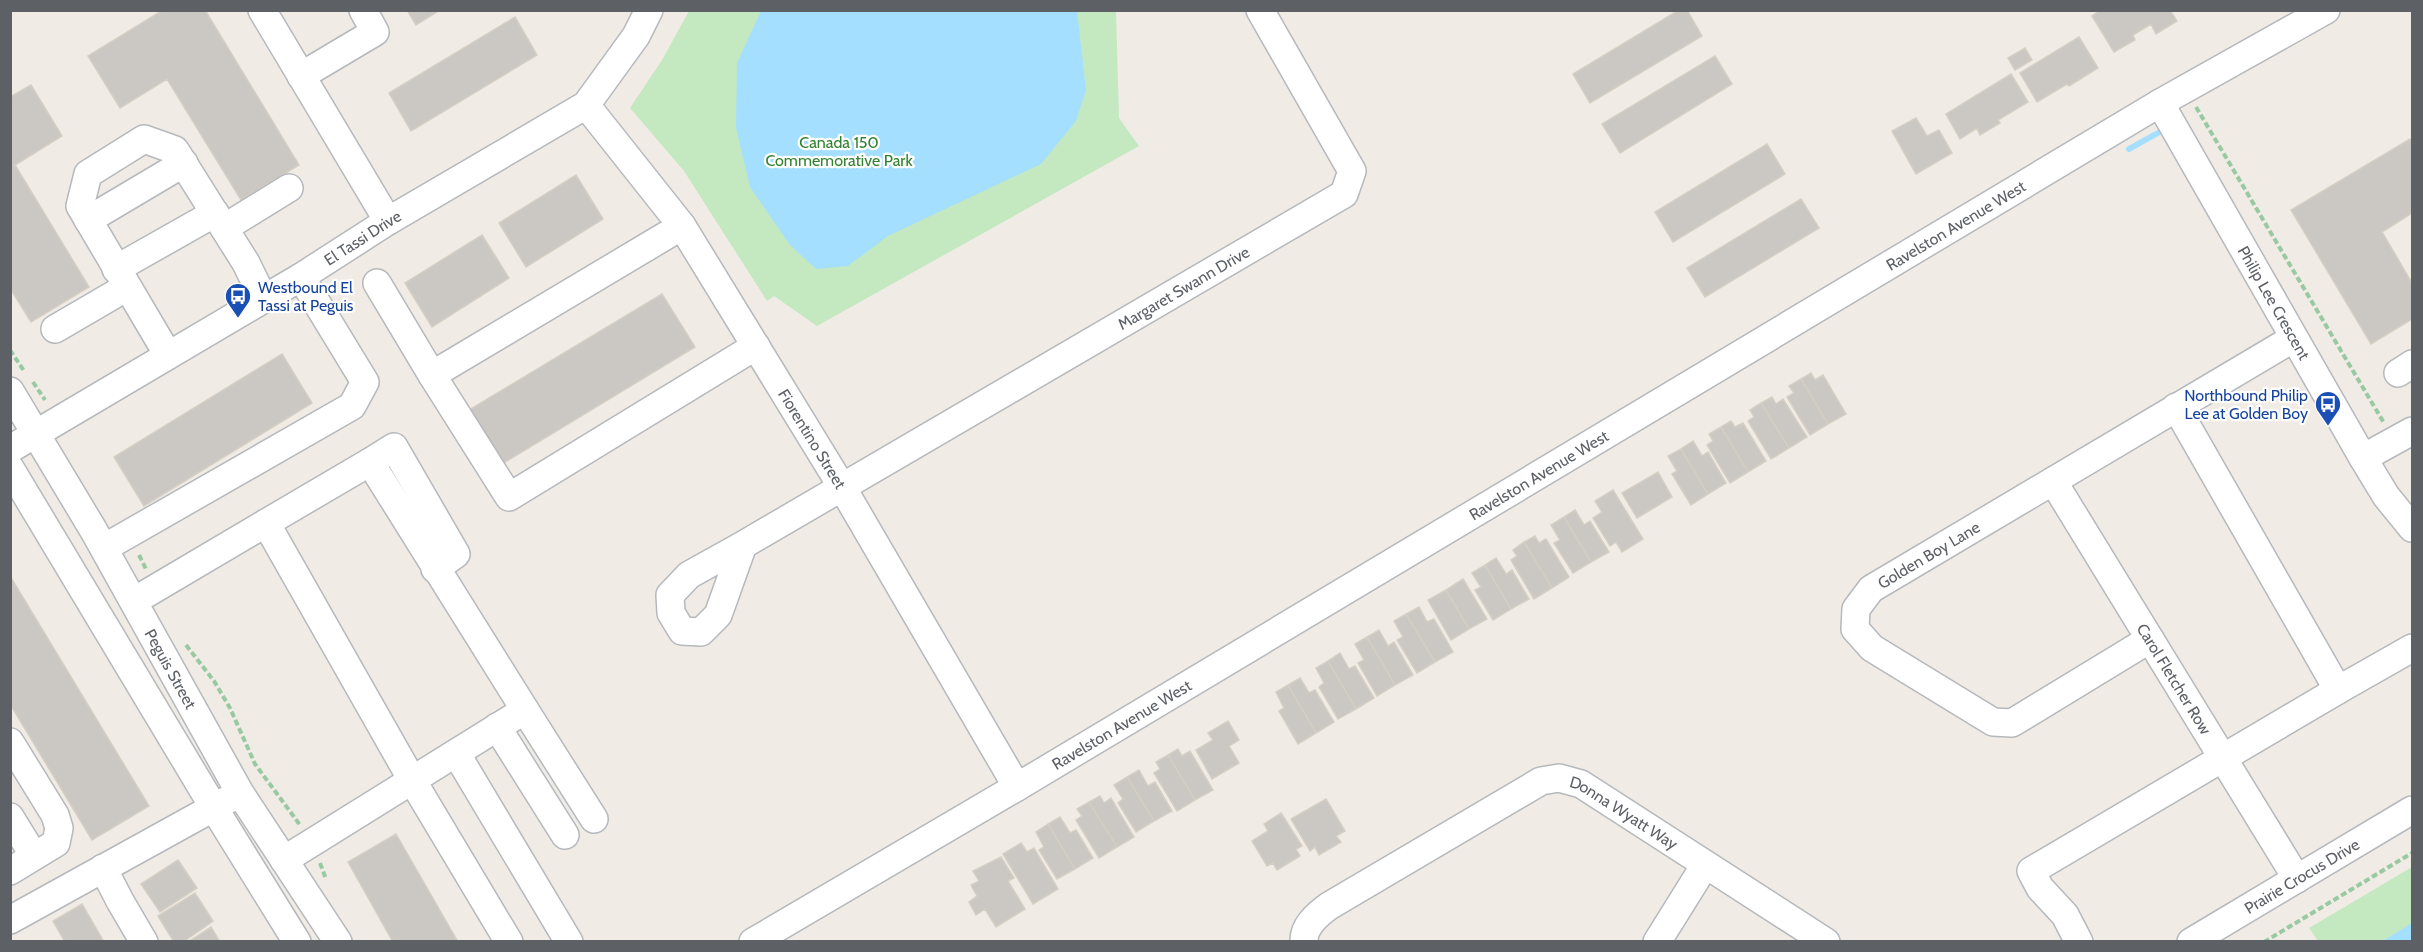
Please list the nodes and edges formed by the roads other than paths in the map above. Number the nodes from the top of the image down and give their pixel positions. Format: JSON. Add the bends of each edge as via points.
{"nodes":[{"id":1,"x":262,"y":10,"type":"edge"},
{"id":2,"x":363,"y":10,"type":"edge"},
{"id":3,"x":649,"y":10,"type":"edge"},
{"id":4,"x":1260,"y":10,"type":"edge"},
{"id":5,"x":2326,"y":10,"type":"edge"},
{"id":6,"x":301,"y":76,"type":"junction"},
{"id":7,"x":2160,"y":103,"type":"junction"},
{"id":8,"x":586,"y":105,"type":"junction"},
{"id":9,"x":184,"y":163,"type":"junction"},
{"id":10,"x":289,"y":188,"type":"dead end"},
{"id":11,"x":88,"y":220,"type":"junction"},
{"id":12,"x":220,"y":220,"type":"junction"},
{"id":13,"x":388,"y":221,"type":"junction"},
{"id":14,"x":682,"y":226,"type":"junction"},
{"id":15,"x":301,"y":277,"type":"junction"},
{"id":16,"x":122,"y":278,"type":"junction"},
{"id":17,"x":377,"y":283,"type":"dead end"},
{"id":18,"x":263,"y":298,"type":"junction"},
{"id":19,"x":55,"y":329,"type":"dead end"},
{"id":20,"x":2294,"y":338,"type":"junction"},
{"id":21,"x":756,"y":345,"type":"junction"},
{"id":22,"x":168,"y":355,"type":"junction"},
{"id":23,"x":432,"y":375,"type":"junction"},
{"id":24,"x":10,"y":392,"type":"edge"},
{"id":25,"x":2176,"y":408,"type":"junction"},
{"id":26,"x":46,"y":427,"type":"junction"},
{"id":27,"x":2404,"y":436,"type":"edge"},
{"id":28,"x":10,"y":449,"type":"edge"},
{"id":29,"x":2363,"y":458,"type":"junction"},
{"id":30,"x":370,"y":462,"type":"junction"},
{"id":31,"x":10,"y":468,"type":"edge"},
{"id":32,"x":2053,"y":481,"type":"junction"},
{"id":33,"x":842,"y":487,"type":"junction"},
{"id":34,"x":426,"y":502,"type":"junction"},
{"id":35,"x":2408,"y":511,"type":"edge"},
{"id":36,"x":403,"y":515,"type":"junction"},
{"id":37,"x":266,"y":523,"type":"junction"},
{"id":38,"x":115,"y":541,"type":"junction"},
{"id":39,"x":743,"y":545,"type":"dead end"},
{"id":40,"x":435,"y":568,"type":"junction"},
{"id":41,"x":145,"y":595,"type":"junction"},
{"id":42,"x":2150,"y":639,"type":"junction"},
{"id":43,"x":2412,"y":648,"type":"edge"},
{"id":44,"x":2338,"y":690,"type":"junction"},
{"id":45,"x":525,"y":710,"type":"junction"},
{"id":46,"x":497,"y":727,"type":"junction"},
{"id":47,"x":10,"y":742,"type":"edge"},
{"id":48,"x":456,"y":753,"type":"junction"},
{"id":49,"x":2223,"y":757,"type":"junction"},
{"id":50,"x":412,"y":780,"type":"junction"},
{"id":51,"x":1017,"y":787,"type":"junction"},
{"id":52,"x":240,"y":793,"type":"junction"},
{"id":53,"x":214,"y":808,"type":"junction"},
{"id":54,"x":2412,"y":810,"type":"edge"},
{"id":55,"x":10,"y":817,"type":"edge"},
{"id":56,"x":594,"y":819,"type":"dead end"},
{"id":57,"x":565,"y":835,"type":"dead end"},
{"id":58,"x":34,"y":856,"type":"junction"},
{"id":59,"x":284,"y":860,"type":"junction"},
{"id":60,"x":1705,"y":865,"type":"junction"},
{"id":61,"x":103,"y":868,"type":"junction"},
{"id":62,"x":10,"y":871,"type":"edge"},
{"id":63,"x":2297,"y":879,"type":"junction"},
{"id":64,"x":10,"y":920,"type":"edge"},
{"id":65,"x":1823,"y":941,"type":"edge"},
{"id":66,"x":144,"y":942,"type":"edge"},
{"id":67,"x":297,"y":942,"type":"edge"},
{"id":68,"x":338,"y":942,"type":"edge"},
{"id":69,"x":509,"y":942,"type":"edge"},
{"id":70,"x":569,"y":942,"type":"edge"},
{"id":71,"x":753,"y":942,"type":"edge"},
{"id":72,"x":1304,"y":942,"type":"edge"},
{"id":73,"x":1657,"y":942,"type":"edge"},
{"id":74,"x":2079,"y":942,"type":"edge"},
{"id":75,"x":2191,"y":942,"type":"edge"}],
"edges":[{"from":1,"to":6,"type":"street"},
{"from":2,"to":6,"type":"street","via":[[375,32]]},
{"from":3,"to":8,"type":"street","name":"El Tassi Drive","via":[[636,36]]},
{"from":4,"to":33,"type":"street","name":"Margaret Swann Drive","via":[[1352,171],[1344,194]]},
{"from":5,"to":7,"type":"street","name":"Ravelston Avenue West"},
{"from":6,"to":13,"type":"street"},
{"from":7,"to":20,"type":"street","name":"Philip Lee Crescent"},
{"from":7,"to":51,"type":"street","name":"Ravelston Avenue West"},
{"from":8,"to":13,"type":"street","name":"El Tassi Drive"},
{"from":8,"to":14,"type":"street","name":"Fiorentino Street"},
{"from":9,"to":11,"type":"street"},
{"from":9,"to":11,"type":"street","via":[[176,150],[144,139],[88,174],[80,206]]},
{"from":9,"to":12,"type":"street"},
{"from":10,"to":12,"type":"street"},
{"from":11,"to":16,"type":"street"},
{"from":12,"to":16,"type":"street"},
{"from":12,"to":18,"type":"street"},
{"from":13,"to":15,"type":"street","name":"El Tassi Drive"},
{"from":14,"to":21,"type":"street","name":"Fiorentino Street"},
{"from":14,"to":23,"type":"street"},
{"from":15,"to":18,"type":"street","name":"El Tassi Drive"},
{"from":15,"to":38,"type":"street","via":[[365,382],[352,406]]},
{"from":16,"to":19,"type":"street"},
{"from":16,"to":22,"type":"street"},
{"from":17,"to":23,"type":"street"},
{"from":18,"to":22,"type":"street","name":"El Tassi Drive"},
{"from":20,"to":25,"type":"street","name":"Golden Boy Lane"},
{"from":20,"to":29,"type":"street","name":"Philip Lee Crescent"},
{"from":21,"to":23,"type":"street","via":[[509,497]]},
{"from":21,"to":33,"type":"street","name":"Fiorentino Street"},
{"from":22,"to":26,"type":"street","name":"El Tassi Drive"},
{"from":24,"to":26,"type":"street","name":"Peguis Street"},
{"from":25,"to":32,"type":"street","name":"Golden Boy Lane"},
{"from":25,"to":44,"type":"street"},
{"from":26,"to":28,"type":"street","name":"El Tassi Drive"},
{"from":26,"to":38,"type":"street","name":"Peguis Street"},
{"from":27,"to":29,"type":"street"},
{"from":29,"to":35,"type":"street","name":"Philip Lee Crescent","via":[[2386,495]]},
{"from":30,"to":34,"type":"street","via":[[394,447]]},
{"from":30,"to":36,"type":"street"},
{"from":30,"to":37,"type":"street"},
{"from":31,"to":53,"type":"street","name":"Peguis Street"},
{"from":32,"to":42,"type":"street","name":"Carol Fletcher Row"},
{"from":32,"to":42,"type":"street","name":"Golden Boy Lane","via":[[1871,590],[1856,609],[1855,629],[1872,648],[1993,722],[2013,723]]},
{"from":33,"to":39,"type":"street","name":"Margaret Swann Drive"},
{"from":33,"to":51,"type":"street","name":"Fiorentino Street"},
{"from":34,"to":36,"type":"street"},
{"from":34,"to":40,"type":"street","via":[[456,554]]},
{"from":36,"to":40,"type":"street"},
{"from":37,"to":41,"type":"street"},
{"from":37,"to":50,"type":"street"},
{"from":38,"to":41,"type":"street","name":"Peguis Street"},
{"from":40,"to":45,"type":"street"},
{"from":41,"to":52,"type":"street","name":"Peguis Street"},
{"from":42,"to":49,"type":"street","name":"Carol Fletcher Row"},
{"from":43,"to":44,"type":"street"},
{"from":44,"to":49,"type":"street"},
{"from":45,"to":46,"type":"street"},
{"from":45,"to":56,"type":"street"},
{"from":46,"to":48,"type":"street"},
{"from":46,"to":57,"type":"street"},
{"from":47,"to":58,"type":"street","via":[[59,828],[56,843]]},
{"from":48,"to":50,"type":"street"},
{"from":48,"to":70,"type":"street"},
{"from":49,"to":63,"type":"street","name":"Carol Fletcher Row"},
{"from":49,"to":74,"type":"street","via":[[2031,871],[2040,888],[2065,915]]},
{"from":50,"to":59,"type":"street"},
{"from":50,"to":69,"type":"street"},
{"from":51,"to":71,"type":"street","name":"Ravelston Avenue West"},
{"from":52,"to":53,"type":"street"},
{"from":52,"to":59,"type":"street","name":"Peguis Street"},
{"from":53,"to":61,"type":"street"},
{"from":53,"to":67,"type":"street","name":"Peguis Street"},
{"from":54,"to":63,"type":"street","name":"Prairie Crocus Drive"},
{"from":55,"to":58,"type":"street"},
{"from":58,"to":62,"type":"street"},
{"from":59,"to":68,"type":"street","name":"Peguis Street"},
{"from":60,"to":65,"type":"street","name":"Donna Wyatt Way"},
{"from":60,"to":72,"type":"street","name":"Donna Wyatt Way","via":[[1581,784],[1559,778],[1541,781],[1329,906],[1314,918]]},
{"from":60,"to":73,"type":"street"},
{"from":61,"to":64,"type":"street"},
{"from":61,"to":66,"type":"street"},
{"from":63,"to":75,"type":"street","name":"Prairie Crocus Drive"}]}
